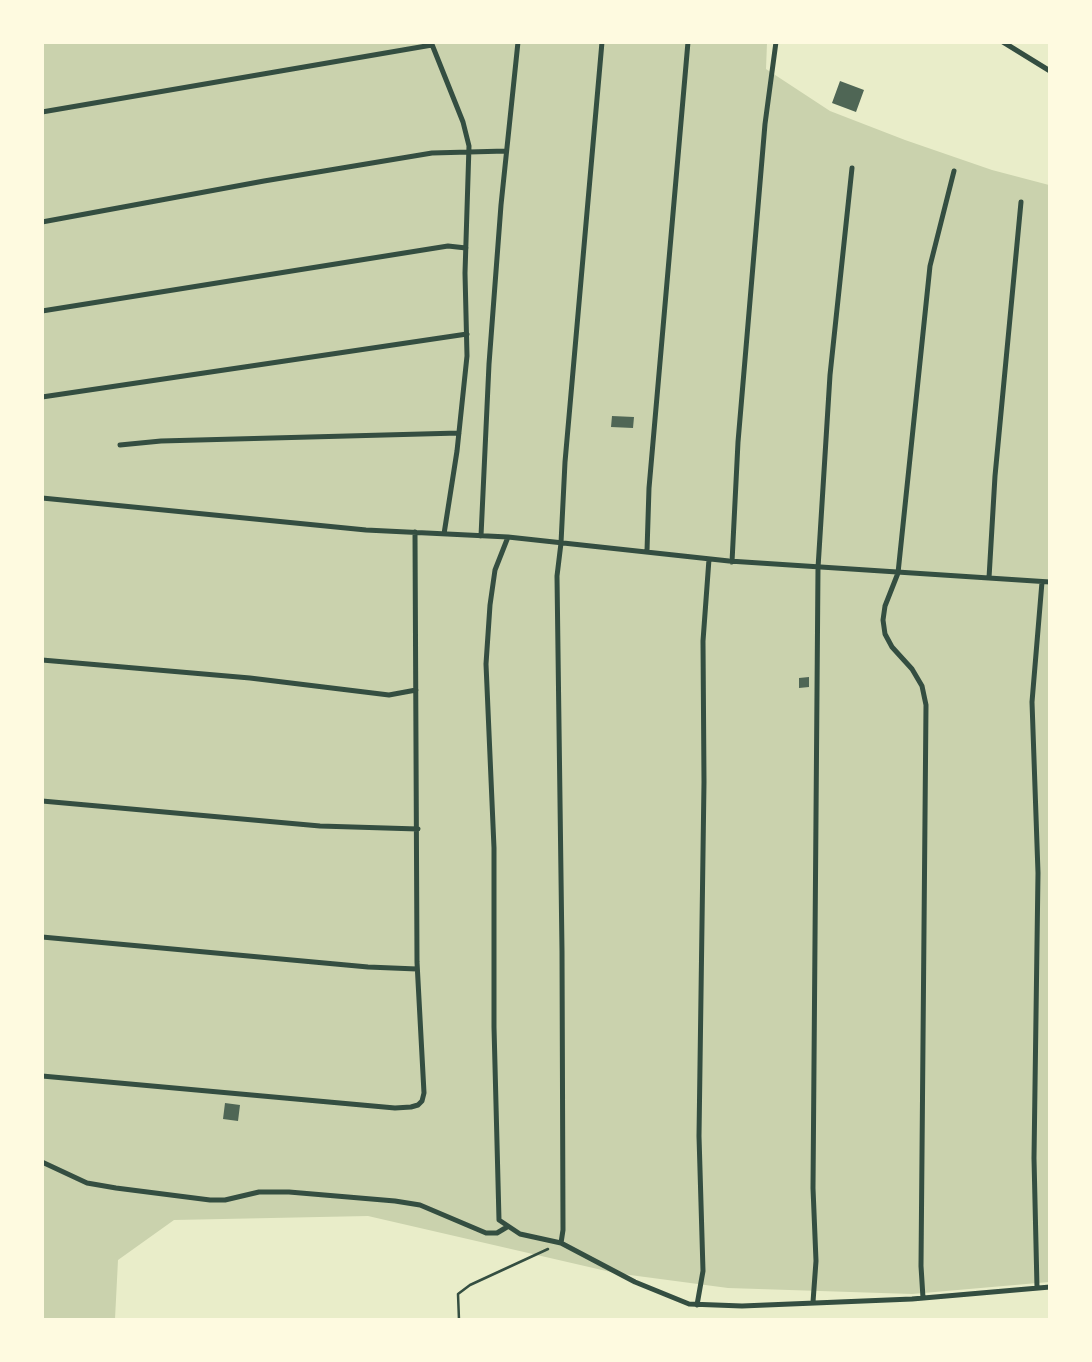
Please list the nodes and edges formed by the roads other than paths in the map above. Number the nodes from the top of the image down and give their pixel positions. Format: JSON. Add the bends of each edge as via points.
{"nodes":[{"id":1,"x":518,"y":42,"type":"edge"},
{"id":2,"x":602,"y":42,"type":"edge"},
{"id":3,"x":688,"y":42,"type":"edge"},
{"id":4,"x":776,"y":42,"type":"edge"},
{"id":5,"x":1003,"y":42,"type":"edge"},
{"id":6,"x":431,"y":44,"type":"edge"},
{"id":7,"x":1050,"y":71,"type":"edge"},
{"id":8,"x":42,"y":112,"type":"edge"},
{"id":9,"x":506,"y":151,"type":"junction"},
{"id":10,"x":468,"y":153,"type":"junction"},
{"id":11,"x":852,"y":168,"type":"dead end"},
{"id":12,"x":954,"y":171,"type":"dead end"},
{"id":13,"x":1021,"y":202,"type":"dead end"},
{"id":14,"x":42,"y":222,"type":"edge"},
{"id":15,"x":466,"y":248,"type":"junction"},
{"id":16,"x":42,"y":311,"type":"edge"},
{"id":17,"x":467,"y":334,"type":"junction"},
{"id":18,"x":42,"y":397,"type":"edge"},
{"id":19,"x":459,"y":433,"type":"junction"},
{"id":20,"x":120,"y":444,"type":"dead end"},
{"id":21,"x":42,"y":498,"type":"edge"},
{"id":22,"x":415,"y":532,"type":"junction"},
{"id":23,"x":444,"y":534,"type":"junction"},
{"id":24,"x":481,"y":536,"type":"junction"},
{"id":25,"x":508,"y":537,"type":"junction"},
{"id":26,"x":561,"y":543,"type":"junction"},
{"id":27,"x":647,"y":551,"type":"junction"},
{"id":28,"x":709,"y":559,"type":"junction"},
{"id":29,"x":732,"y":562,"type":"junction"},
{"id":30,"x":818,"y":568,"type":"junction"},
{"id":31,"x":898,"y":573,"type":"junction"},
{"id":32,"x":989,"y":578,"type":"junction"},
{"id":33,"x":1042,"y":582,"type":"junction"},
{"id":34,"x":1050,"y":582,"type":"edge"},
{"id":35,"x":42,"y":660,"type":"edge"},
{"id":36,"x":416,"y":690,"type":"junction"},
{"id":37,"x":42,"y":801,"type":"edge"},
{"id":38,"x":418,"y":829,"type":"junction"},
{"id":39,"x":42,"y":936,"type":"edge"},
{"id":40,"x":417,"y":969,"type":"junction"},
{"id":41,"x":42,"y":1076,"type":"edge"},
{"id":42,"x":42,"y":1162,"type":"edge"},
{"id":43,"x":507,"y":1227,"type":"junction"},
{"id":44,"x":561,"y":1243,"type":"junction"},
{"id":45,"x":1050,"y":1287,"type":"edge"},
{"id":46,"x":1036,"y":1288,"type":"junction"},
{"id":47,"x":923,"y":1298,"type":"junction"},
{"id":48,"x":813,"y":1302,"type":"junction"},
{"id":49,"x":697,"y":1305,"type":"junction"}],
"edges":[{"from":1,"to":9,"type":"street"},
{"from":2,"to":26,"type":"street","via":[[565,462]]},
{"from":3,"to":27,"type":"street","via":[[649,488]]},
{"from":4,"to":29,"type":"street","via":[[764,134],[738,442]]},
{"from":5,"to":7,"type":"street"},
{"from":6,"to":8,"type":"street"},
{"from":6,"to":10,"type":"street","via":[[463,122]]},
{"from":9,"to":10,"type":"street"},
{"from":9,"to":24,"type":"street","via":[[490,354]]},
{"from":10,"to":14,"type":"street","via":[[432,153]]},
{"from":10,"to":15,"type":"street"},
{"from":11,"to":30,"type":"street","via":[[830,375]]},
{"from":12,"to":31,"type":"street","via":[[930,266]]},
{"from":13,"to":32,"type":"street","via":[[995,476]]},
{"from":15,"to":16,"type":"street","via":[[448,246]]},
{"from":15,"to":17,"type":"street"},
{"from":17,"to":18,"type":"street"},
{"from":17,"to":19,"type":"street"},
{"from":19,"to":20,"type":"street"},
{"from":19,"to":23,"type":"street"},
{"from":21,"to":22,"type":"street"},
{"from":22,"to":23,"type":"street"},
{"from":22,"to":36,"type":"street"},
{"from":23,"to":24,"type":"street"},
{"from":24,"to":25,"type":"street"},
{"from":25,"to":26,"type":"street"},
{"from":25,"to":43,"type":"street","via":[[495,570],[486,664],[494,848],[498,1212],[499,1220]]},
{"from":26,"to":27,"type":"street"},
{"from":26,"to":44,"type":"street","via":[[557,576],[562,971]]},
{"from":27,"to":28,"type":"street"},
{"from":28,"to":29,"type":"street"},
{"from":28,"to":49,"type":"street","via":[[703,641],[699,1136],[703,1271]]},
{"from":29,"to":30,"type":"street"},
{"from":30,"to":31,"type":"street"},
{"from":30,"to":48,"type":"street","via":[[813,1178],[816,1268]]},
{"from":31,"to":32,"type":"street"},
{"from":31,"to":47,"type":"street","via":[[885,606],[885,634],[922,686],[926,704],[920,1266]]},
{"from":32,"to":33,"type":"street"},
{"from":33,"to":34,"type":"street"},
{"from":33,"to":46,"type":"street","via":[[1032,702],[1038,873],[1034,1158]]},
{"from":35,"to":36,"type":"street","via":[[250,678],[389,695]]},
{"from":36,"to":38,"type":"street"},
{"from":37,"to":38,"type":"street","via":[[320,826]]},
{"from":38,"to":40,"type":"street"},
{"from":39,"to":40,"type":"street"},
{"from":40,"to":41,"type":"street","via":[[424,1093],[418,1105],[411,1107]]},
{"from":42,"to":43,"type":"street","via":[[70,1177],[116,1188],[210,1200],[259,1192],[289,1192],[395,1201],[420,1205],[486,1233],[497,1233]]},
{"from":43,"to":44,"type":"street","via":[[520,1234]]},
{"from":44,"to":49,"type":"street","via":[[635,1282]]},
{"from":45,"to":46,"type":"street"},
{"from":46,"to":47,"type":"street"},
{"from":47,"to":48,"type":"street"},
{"from":48,"to":49,"type":"street"}]}
